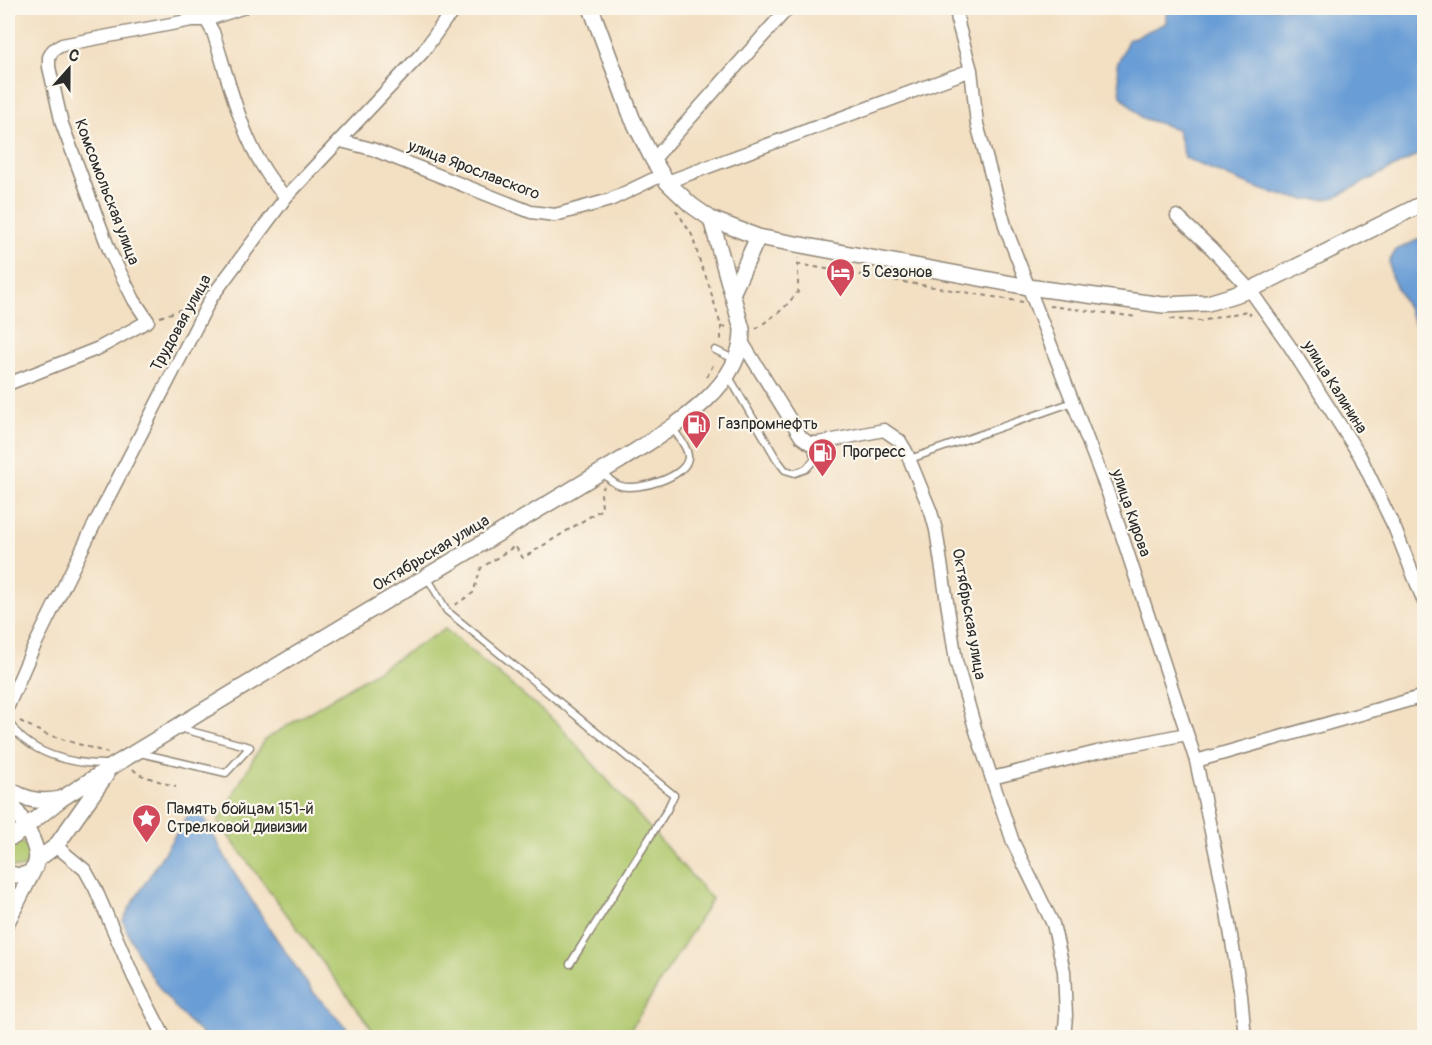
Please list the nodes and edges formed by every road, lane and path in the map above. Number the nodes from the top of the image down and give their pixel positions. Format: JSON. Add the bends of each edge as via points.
{"nodes":[{"id":1,"x":242,"y":8,"type":"edge"},
{"id":2,"x":458,"y":8,"type":"edge"},
{"id":3,"x":591,"y":8,"type":"edge"},
{"id":4,"x":788,"y":8,"type":"edge"},
{"id":5,"x":956,"y":8,"type":"edge"},
{"id":6,"x":190,"y":14,"type":"edge"},
{"id":7,"x":206,"y":20,"type":"junction"},
{"id":8,"x":970,"y":70,"type":"junction"},
{"id":9,"x":341,"y":141,"type":"junction"},
{"id":10,"x":653,"y":160,"type":"junction"},
{"id":11,"x":664,"y":179,"type":"junction"},
{"id":12,"x":679,"y":194,"type":"junction"},
{"id":13,"x":286,"y":197,"type":"junction"},
{"id":14,"x":1425,"y":203,"type":"edge"},
{"id":15,"x":1177,"y":216,"type":"dead end"},
{"id":16,"x":711,"y":219,"type":"junction"},
{"id":17,"x":758,"y":237,"type":"junction"},
{"id":18,"x":797,"y":264,"type":"dead end"},
{"id":19,"x":1028,"y":287,"type":"junction"},
{"id":20,"x":1250,"y":290,"type":"junction"},
{"id":21,"x":732,"y":294,"type":"junction"},
{"id":22,"x":211,"y":298,"type":"junction"},
{"id":23,"x":1140,"y":302,"type":"junction"},
{"id":24,"x":1035,"y":304,"type":"junction"},
{"id":25,"x":1256,"y":318,"type":"dead end"},
{"id":26,"x":1170,"y":319,"type":"dead end"},
{"id":27,"x":148,"y":321,"type":"junction"},
{"id":28,"x":721,"y":326,"type":"junction"},
{"id":29,"x":742,"y":335,"type":"junction"},
{"id":30,"x":717,"y":351,"type":"junction"},
{"id":31,"x":736,"y":360,"type":"junction"},
{"id":32,"x":728,"y":374,"type":"junction"},
{"id":33,"x":707,"y":378,"type":"dead end"},
{"id":34,"x":8,"y":384,"type":"edge"},
{"id":35,"x":1072,"y":402,"type":"junction"},
{"id":36,"x":671,"y":427,"type":"junction"},
{"id":37,"x":810,"y":443,"type":"junction"},
{"id":38,"x":909,"y":459,"type":"junction"},
{"id":39,"x":602,"y":472,"type":"junction"},
{"id":40,"x":426,"y":576,"type":"junction"},
{"id":41,"x":1425,"y":602,"type":"edge"},
{"id":42,"x":1425,"y":696,"type":"edge"},
{"id":43,"x":8,"y":706,"type":"edge"},
{"id":44,"x":16,"y":718,"type":"dead end"},
{"id":45,"x":8,"y":720,"type":"edge"},
{"id":46,"x":178,"y":728,"type":"junction"},
{"id":47,"x":1186,"y":734,"type":"junction"},
{"id":48,"x":1196,"y":760,"type":"junction"},
{"id":49,"x":122,"y":761,"type":"junction"},
{"id":50,"x":992,"y":778,"type":"junction"},
{"id":51,"x":176,"y":787,"type":"dead end"},
{"id":52,"x":8,"y":789,"type":"edge"},
{"id":53,"x":8,"y":797,"type":"edge"},
{"id":54,"x":61,"y":799,"type":"junction"},
{"id":55,"x":15,"y":835,"type":"edge"},
{"id":56,"x":56,"y":846,"type":"junction"},
{"id":57,"x":37,"y":862,"type":"junction"},
{"id":58,"x":8,"y":873,"type":"edge"},
{"id":59,"x":8,"y":920,"type":"edge"},
{"id":60,"x":570,"y":964,"type":"dead end"},
{"id":61,"x":165,"y":1038,"type":"edge"},
{"id":62,"x":1064,"y":1038,"type":"edge"},
{"id":63,"x":1245,"y":1038,"type":"edge"}],
"edges":[{"from":1,"to":7,"type":"street","name":"Комсомольская улица"},
{"from":2,"to":9,"type":"street","name":"Трудовая улица"},
{"from":3,"to":10,"type":"street","via":[[632,118]]},
{"from":4,"to":10,"type":"street"},
{"from":5,"to":8,"type":"street","name":"улица Кирова"},
{"from":6,"to":7,"type":"street","name":"Комсомольская улица"},
{"from":6,"to":27,"type":"street","name":"Комсомольская улица","via":[[62,45],[49,57],[62,124],[110,252]]},
{"from":7,"to":13,"type":"street","via":[[248,138],[275,186]]},
{"from":8,"to":11,"type":"street","name":"улица Ярославского"},
{"from":8,"to":19,"type":"street","name":"улица Кирова","via":[[977,124],[1006,229]]},
{"from":9,"to":11,"type":"street","name":"улица Ярославского","via":[[372,148],[531,212],[555,215],[610,200]]},
{"from":9,"to":13,"type":"street","name":"Трудовая улица"},
{"from":10,"to":11,"type":"street"},
{"from":11,"to":12,"type":"street"},
{"from":12,"to":16,"type":"street"},
{"from":12,"to":28,"type":"path","via":[[669,200],[692,235]]},
{"from":13,"to":22,"type":"street","name":"Трудовая улица"},
{"from":14,"to":20,"type":"street"},
{"from":15,"to":20,"type":"street","name":"улица Калинина"},
{"from":16,"to":17,"type":"street"},
{"from":16,"to":21,"type":"street"},
{"from":17,"to":19,"type":"street"},
{"from":17,"to":21,"type":"street"},
{"from":18,"to":24,"type":"path"},
{"from":19,"to":23,"type":"street"},
{"from":19,"to":24,"type":"street","name":"улица Кирова"},
{"from":20,"to":23,"type":"street","via":[[1208,303]]},
{"from":20,"to":41,"type":"street","name":"улица Калинина","via":[[1360,456]]},
{"from":21,"to":29,"type":"street"},
{"from":22,"to":27,"type":"path"},
{"from":22,"to":43,"type":"street","name":"Трудовая улица","via":[[86,539]]},
{"from":23,"to":24,"type":"path","via":[[1138,317]]},
{"from":24,"to":35,"type":"street","name":"улица Кирова"},
{"from":25,"to":26,"type":"path","via":[[1247,311],[1202,321]]},
{"from":27,"to":34,"type":"street","name":"Трудовая улица","via":[[99,348]]},
{"from":28,"to":29,"type":"path"},
{"from":28,"to":30,"type":"path"},
{"from":29,"to":31,"type":"street","name":"Октябрьская улица"},
{"from":29,"to":37,"type":"street","via":[[801,437]]},
{"from":30,"to":31,"type":"lane"},
{"from":30,"to":33,"type":"path"},
{"from":31,"to":32,"type":"street","name":"Октябрьская улица"},
{"from":32,"to":36,"type":"street","name":"Октябрьская улица","via":[[705,401]]},
{"from":32,"to":37,"type":"lane","via":[[785,470],[795,473],[813,464]]},
{"from":35,"to":38,"type":"lane"},
{"from":35,"to":47,"type":"street","name":"улица Кирова","via":[[1108,493]]},
{"from":36,"to":39,"type":"street","name":"Октябрьская улица"},
{"from":36,"to":39,"type":"lane","via":[[688,458],[685,466],[665,480],[631,488],[610,481]]},
{"from":37,"to":38,"type":"street","name":"Октябрьская улица","via":[[884,430],[900,441]]},
{"from":38,"to":50,"type":"street","name":"Октябрьская улица","via":[[936,530],[956,661]]},
{"from":39,"to":40,"type":"street","name":"Октябрьская улица"},
{"from":40,"to":46,"type":"street","name":"Октябрьская улица"},
{"from":40,"to":60,"type":"lane","via":[[447,611],[674,795]]},
{"from":42,"to":48,"type":"street"},
{"from":44,"to":49,"type":"path","via":[[45,734]]},
{"from":45,"to":49,"type":"lane","via":[[28,745],[47,752],[88,764]]},
{"from":46,"to":49,"type":"street","name":"Октябрьская улица"},
{"from":46,"to":49,"type":"lane","via":[[250,747],[226,773]]},
{"from":47,"to":48,"type":"street","name":"улица Кирова"},
{"from":47,"to":50,"type":"street"},
{"from":48,"to":63,"type":"street","name":"улица Кирова","via":[[1222,883]]},
{"from":49,"to":51,"type":"path","via":[[138,774]]},
{"from":49,"to":54,"type":"street","name":"Октябрьская улица"},
{"from":49,"to":56,"type":"street","name":"Октябрьская улица"},
{"from":50,"to":62,"type":"street","name":"Октябрьская улица","via":[[1013,842],[1053,924],[1064,971]]},
{"from":52,"to":54,"type":"street","name":"Октябрьская улица","via":[[31,801]]},
{"from":53,"to":55,"type":"street"},
{"from":54,"to":55,"type":"street","name":"Октябрьская улица"},
{"from":55,"to":57,"type":"street","via":[[34,843]]},
{"from":56,"to":57,"type":"street","name":"Октябрьская улица"},
{"from":56,"to":61,"type":"street","via":[[85,870]]},
{"from":57,"to":58,"type":"street","via":[[26,874]]},
{"from":57,"to":59,"type":"street"}]}
